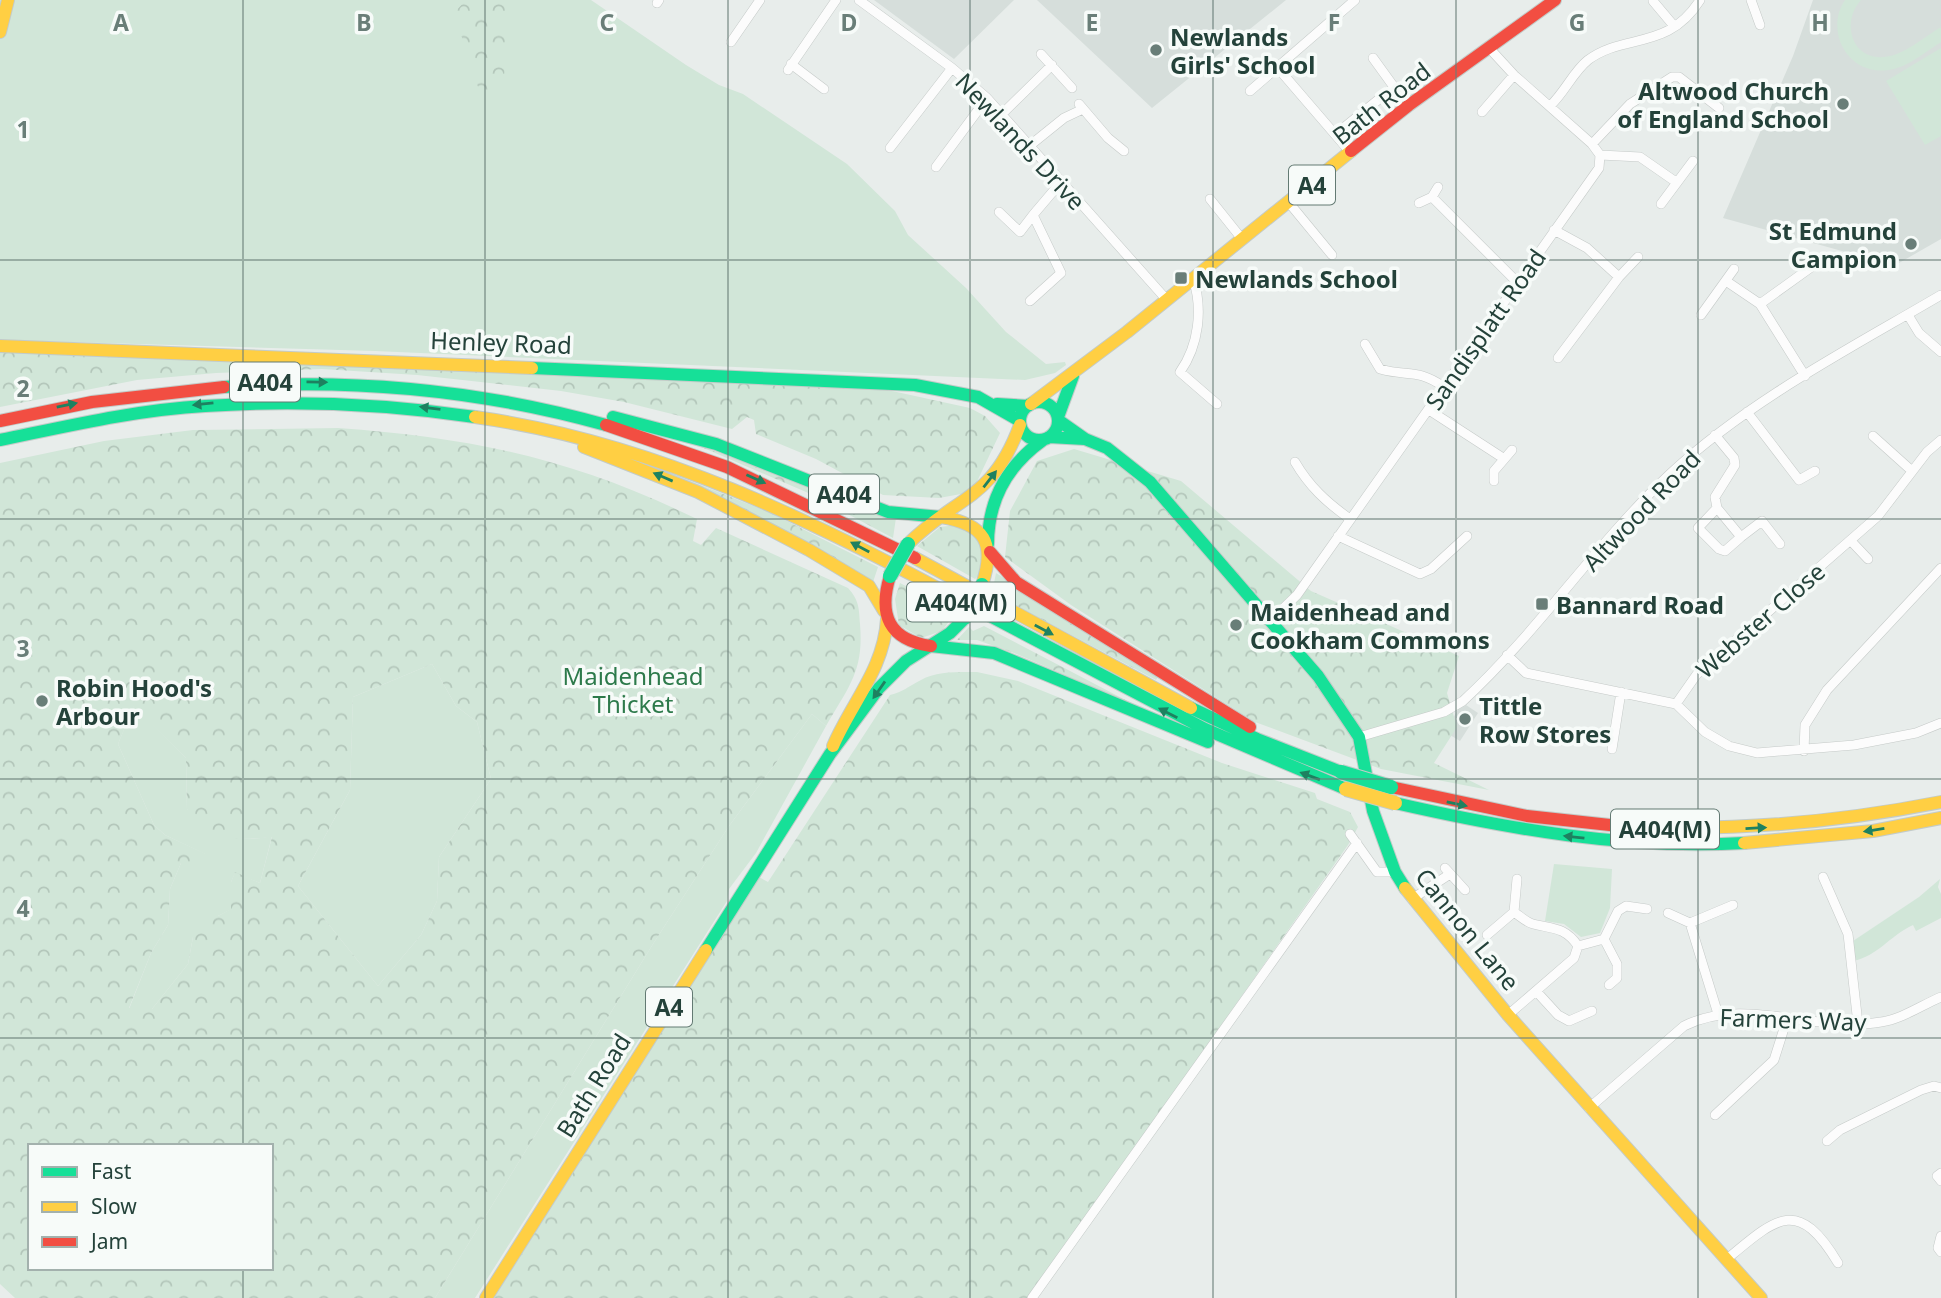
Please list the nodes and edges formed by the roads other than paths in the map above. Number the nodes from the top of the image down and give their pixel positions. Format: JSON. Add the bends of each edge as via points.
{"nodes":[{"id":1,"x":8,"y":0,"type":"edge"},
{"id":2,"x":760,"y":0,"type":"edge"},
{"id":3,"x":836,"y":0,"type":"edge"},
{"id":4,"x":859,"y":0,"type":"edge"},
{"id":5,"x":1355,"y":0,"type":"edge"},
{"id":6,"x":1555,"y":0,"type":"edge"},
{"id":7,"x":1700,"y":0,"type":"edge"},
{"id":8,"x":1751,"y":0,"type":"edge"},
{"id":9,"x":1653,"y":1,"type":"edge"},
{"id":10,"x":1759,"y":25,"type":"dead end"},
{"id":11,"x":1674,"y":26,"type":"junction"},
{"id":12,"x":0,"y":32,"type":"edge"},
{"id":13,"x":731,"y":42,"type":"dead end"},
{"id":14,"x":1491,"y":50,"type":"junction"},
{"id":15,"x":1041,"y":54,"type":"dead end"},
{"id":16,"x":1373,"y":58,"type":"dead end"},
{"id":17,"x":1052,"y":65,"type":"junction"},
{"id":18,"x":1277,"y":67,"type":"junction"},
{"id":19,"x":952,"y":68,"type":"junction"},
{"id":20,"x":1514,"y":75,"type":"junction"},
{"id":21,"x":1072,"y":88,"type":"dead end"},
{"id":22,"x":824,"y":89,"type":"dead end"},
{"id":23,"x":1250,"y":91,"type":"dead end"},
{"id":24,"x":987,"y":98,"type":"junction"},
{"id":25,"x":1550,"y":106,"type":"junction"},
{"id":26,"x":1719,"y":108,"type":"dead end"},
{"id":27,"x":1482,"y":112,"type":"dead end"},
{"id":28,"x":1002,"y":114,"type":"junction"},
{"id":29,"x":1336,"y":134,"type":"junction"},
{"id":30,"x":1592,"y":144,"type":"junction"},
{"id":31,"x":890,"y":148,"type":"dead end"},
{"id":32,"x":1028,"y":148,"type":"junction"},
{"id":33,"x":1124,"y":151,"type":"dead end"},
{"id":34,"x":1352,"y":153,"type":"junction"},
{"id":35,"x":1600,"y":155,"type":"junction"},
{"id":36,"x":1693,"y":161,"type":"dead end"},
{"id":37,"x":936,"y":167,"type":"dead end"},
{"id":38,"x":1061,"y":182,"type":"junction"},
{"id":39,"x":1676,"y":182,"type":"junction"},
{"id":40,"x":1437,"y":187,"type":"dead end"},
{"id":41,"x":1432,"y":197,"type":"junction"},
{"id":42,"x":1210,"y":199,"type":"dead end"},
{"id":43,"x":1419,"y":203,"type":"dead end"},
{"id":44,"x":1290,"y":204,"type":"junction"},
{"id":45,"x":1661,"y":204,"type":"dead end"},
{"id":46,"x":999,"y":212,"type":"dead end"},
{"id":47,"x":1033,"y":215,"type":"junction"},
{"id":48,"x":1554,"y":230,"type":"junction"},
{"id":49,"x":1242,"y":239,"type":"junction"},
{"id":50,"x":1332,"y":254,"type":"dead end"},
{"id":51,"x":1638,"y":257,"type":"dead end"},
{"id":52,"x":1810,"y":268,"type":"dead end"},
{"id":53,"x":1734,"y":269,"type":"dead end"},
{"id":54,"x":1619,"y":277,"type":"junction"},
{"id":55,"x":1193,"y":278,"type":"junction"},
{"id":56,"x":1726,"y":281,"type":"junction"},
{"id":57,"x":1518,"y":283,"type":"junction"},
{"id":58,"x":1941,"y":295,"type":"edge"},
{"id":59,"x":1166,"y":299,"type":"junction"},
{"id":60,"x":1030,"y":301,"type":"dead end"},
{"id":61,"x":1760,"y":304,"type":"junction"},
{"id":62,"x":1701,"y":315,"type":"dead end"},
{"id":63,"x":1908,"y":315,"type":"junction"},
{"id":64,"x":1365,"y":344,"type":"dead end"},
{"id":65,"x":0,"y":346,"type":"edge"},
{"id":66,"x":1941,"y":352,"type":"edge"},
{"id":67,"x":1558,"y":358,"type":"dead end"},
{"id":68,"x":1073,"y":376,"type":"junction"},
{"id":69,"x":1805,"y":376,"type":"junction"},
{"id":70,"x":1444,"y":387,"type":"junction"},
{"id":71,"x":997,"y":404,"type":"junction"},
{"id":72,"x":1217,"y":404,"type":"dead end"},
{"id":73,"x":531,"y":405,"type":"junction"},
{"id":74,"x":1029,"y":405,"type":"junction"},
{"id":75,"x":1429,"y":410,"type":"junction"},
{"id":76,"x":1747,"y":412,"type":"junction"},
{"id":77,"x":498,"y":418,"type":"junction"},
{"id":78,"x":1058,"y":418,"type":"junction"},
{"id":79,"x":0,"y":421,"type":"edge"},
{"id":80,"x":1020,"y":423,"type":"junction"},
{"id":81,"x":1715,"y":435,"type":"junction"},
{"id":82,"x":1873,"y":436,"type":"dead end"},
{"id":83,"x":1046,"y":438,"type":"junction"},
{"id":84,"x":1085,"y":439,"type":"junction"},
{"id":85,"x":0,"y":440,"type":"edge"},
{"id":86,"x":1941,"y":440,"type":"edge"},
{"id":87,"x":1511,"y":450,"type":"dead end"},
{"id":88,"x":1503,"y":458,"type":"junction"},
{"id":89,"x":1294,"y":462,"type":"dead end"},
{"id":90,"x":1815,"y":471,"type":"dead end"},
{"id":91,"x":1912,"y":471,"type":"junction"},
{"id":92,"x":1493,"y":481,"type":"dead end"},
{"id":93,"x":1717,"y":508,"type":"junction"},
{"id":94,"x":941,"y":517,"type":"junction"},
{"id":95,"x":1350,"y":519,"type":"junction"},
{"id":96,"x":1338,"y":536,"type":"junction"},
{"id":97,"x":1467,"y":536,"type":"dead end"},
{"id":98,"x":1741,"y":537,"type":"junction"},
{"id":99,"x":1851,"y":541,"type":"junction"},
{"id":100,"x":1780,"y":544,"type":"dead end"},
{"id":101,"x":989,"y":548,"type":"junction"},
{"id":102,"x":1868,"y":559,"type":"dead end"},
{"id":103,"x":1941,"y":568,"type":"edge"},
{"id":104,"x":886,"y":615,"type":"junction"},
{"id":105,"x":1272,"y":620,"type":"junction"},
{"id":106,"x":931,"y":646,"type":"junction"},
{"id":107,"x":1507,"y":655,"type":"junction"},
{"id":108,"x":1621,"y":691,"type":"junction"},
{"id":109,"x":1676,"y":704,"type":"junction"},
{"id":110,"x":1941,"y":723,"type":"edge"},
{"id":111,"x":1359,"y":737,"type":"junction"},
{"id":112,"x":1612,"y":749,"type":"dead end"},
{"id":113,"x":1284,"y":750,"type":"junction"},
{"id":114,"x":1804,"y":751,"type":"junction"},
{"id":115,"x":830,"y":754,"type":"junction"},
{"id":116,"x":1274,"y":762,"type":"junction"},
{"id":117,"x":1941,"y":802,"type":"edge"},
{"id":118,"x":1941,"y":818,"type":"edge"},
{"id":119,"x":1350,"y":834,"type":"dead end"},
{"id":120,"x":1357,"y":843,"type":"junction"},
{"id":121,"x":1395,"y":872,"type":"junction"},
{"id":122,"x":1823,"y":877,"type":"dead end"},
{"id":123,"x":1517,"y":879,"type":"dead end"},
{"id":124,"x":1465,"y":890,"type":"dead end"},
{"id":125,"x":1412,"y":899,"type":"junction"},
{"id":126,"x":1733,"y":905,"type":"dead end"},
{"id":127,"x":1647,"y":909,"type":"dead end"},
{"id":128,"x":1514,"y":912,"type":"junction"},
{"id":129,"x":1668,"y":913,"type":"dead end"},
{"id":130,"x":1690,"y":923,"type":"junction"},
{"id":131,"x":1487,"y":935,"type":"dead end"},
{"id":132,"x":1604,"y":939,"type":"junction"},
{"id":133,"x":1578,"y":946,"type":"junction"},
{"id":134,"x":1609,"y":985,"type":"dead end"},
{"id":135,"x":1536,"y":991,"type":"junction"},
{"id":136,"x":1941,"y":997,"type":"edge"},
{"id":137,"x":1592,"y":1011,"type":"dead end"},
{"id":138,"x":1718,"y":1014,"type":"junction"},
{"id":139,"x":1508,"y":1015,"type":"junction"},
{"id":140,"x":1787,"y":1019,"type":"junction"},
{"id":141,"x":1858,"y":1024,"type":"junction"},
{"id":142,"x":1939,"y":1084,"type":"edge"},
{"id":143,"x":1589,"y":1108,"type":"junction"},
{"id":144,"x":1714,"y":1115,"type":"dead end"},
{"id":145,"x":1827,"y":1140,"type":"dead end"},
{"id":146,"x":1941,"y":1173,"type":"edge"},
{"id":147,"x":1941,"y":1181,"type":"edge"},
{"id":148,"x":1941,"y":1236,"type":"edge"},
{"id":149,"x":1941,"y":1252,"type":"edge"},
{"id":150,"x":1727,"y":1259,"type":"junction"},
{"id":151,"x":1839,"y":1263,"type":"dead end"},
{"id":152,"x":486,"y":1298,"type":"edge"},
{"id":153,"x":1032,"y":1298,"type":"edge"},
{"id":154,"x":1761,"y":1298,"type":"edge"}],
"edges":[{"from":1,"to":12,"type":"main road"},
{"from":2,"to":13,"type":"street"},
{"from":3,"to":22,"type":"street","via":[[789,67]]},
{"from":4,"to":19,"type":"street","name":"Newlands Drive"},
{"from":5,"to":18,"type":"street"},
{"from":6,"to":14,"type":"main road","name":"Bath Road","number":"A4"},
{"from":7,"to":11,"type":"street"},
{"from":8,"to":10,"type":"street"},
{"from":9,"to":11,"type":"street"},
{"from":11,"to":25,"type":"street","via":[[1650,40],[1588,60]]},
{"from":14,"to":20,"type":"street"},
{"from":14,"to":34,"type":"main road","name":"Bath Road","number":"A4","via":[[1411,104]]},
{"from":15,"to":17,"type":"street"},
{"from":16,"to":29,"type":"street","via":[[1394,87]]},
{"from":17,"to":21,"type":"street"},
{"from":17,"to":28,"type":"street"},
{"from":18,"to":23,"type":"street"},
{"from":18,"to":29,"type":"street"},
{"from":19,"to":24,"type":"street","name":"Newlands Drive"},
{"from":19,"to":31,"type":"street"},
{"from":20,"to":25,"type":"street"},
{"from":20,"to":27,"type":"street"},
{"from":24,"to":28,"type":"street","name":"Newlands Drive"},
{"from":24,"to":37,"type":"street"},
{"from":25,"to":30,"type":"street"},
{"from":26,"to":30,"type":"street","via":[[1679,77],[1672,77],[1630,104]]},
{"from":28,"to":32,"type":"street","name":"Newlands Drive"},
{"from":29,"to":34,"type":"street"},
{"from":30,"to":35,"type":"street"},
{"from":32,"to":33,"type":"street","via":[[1081,106]]},
{"from":32,"to":38,"type":"street","name":"Newlands Drive"},
{"from":34,"to":44,"type":"main road","name":"Bath Road","number":"A4"},
{"from":35,"to":39,"type":"street","via":[[1640,156]]},
{"from":35,"to":48,"type":"street","name":"Sandisplatt Road","via":[[1599,168]]},
{"from":36,"to":39,"type":"street"},
{"from":38,"to":47,"type":"street"},
{"from":38,"to":59,"type":"street","name":"Newlands Drive"},
{"from":39,"to":45,"type":"street"},
{"from":40,"to":41,"type":"street"},
{"from":41,"to":43,"type":"street"},
{"from":41,"to":57,"type":"street"},
{"from":42,"to":49,"type":"street"},
{"from":44,"to":49,"type":"main road","name":"Bath Road","number":"A4"},
{"from":44,"to":50,"type":"street"},
{"from":46,"to":47,"type":"street","via":[[1020,232]]},
{"from":47,"to":60,"type":"street","via":[[1061,273]]},
{"from":48,"to":54,"type":"street","via":[[1587,248]]},
{"from":48,"to":57,"type":"street","name":"Sandisplatt Road"},
{"from":49,"to":55,"type":"main road","name":"Bath Road","number":"A4"},
{"from":51,"to":54,"type":"street"},
{"from":52,"to":61,"type":"street"},
{"from":53,"to":56,"type":"street"},
{"from":54,"to":67,"type":"street"},
{"from":55,"to":59,"type":"main road","name":"Bath Road","number":"A4"},
{"from":55,"to":72,"type":"street","via":[[1200,300],[1197,325],[1190,357],[1180,372]]},
{"from":56,"to":61,"type":"street"},
{"from":56,"to":62,"type":"street"},
{"from":57,"to":70,"type":"street","name":"Sandisplatt Road"},
{"from":58,"to":63,"type":"street","name":"Altwood Road"},
{"from":59,"to":68,"type":"main road","name":"Bath Road","number":"A4"},
{"from":61,"to":69,"type":"street"},
{"from":63,"to":66,"type":"street","via":[[1919,333]]},
{"from":63,"to":69,"type":"street","name":"Altwood Road"},
{"from":64,"to":70,"type":"street","via":[[1380,369],[1413,371]]},
{"from":65,"to":71,"type":"main road","name":"Henley Road","via":[[899,383],[954,388]]},
{"from":68,"to":74,"type":"main road","name":"Bath Road","number":"A4"},
{"from":68,"to":78,"type":"main road"},
{"from":69,"to":76,"type":"street","name":"Altwood Road"},
{"from":70,"to":75,"type":"street","name":"Sandisplatt Road"},
{"from":71,"to":74,"type":"main road","name":"Henley Road"},
{"from":71,"to":80,"type":"main road","name":"Henley Road"},
{"from":79,"to":73,"type":"main road","number":"A404","one_way":true,"via":[[117,396],[265,382],[386,384]]},
{"from":73,"to":94,"type":"main road","number":"A404","via":[[588,411],[656,426],[768,463],[888,512]]},
{"from":73,"to":113,"type":"main road","number":"A404(M)","one_way":true,"via":[[664,443],[770,486],[1188,706]]},
{"from":74,"to":78,"type":"main road","via":[[1049,405]]},
{"from":74,"to":80,"type":"main road"},
{"from":75,"to":88,"type":"street"},
{"from":75,"to":95,"type":"street","name":"Sandisplatt Road"},
{"from":76,"to":81,"type":"street","name":"Altwood Road"},
{"from":76,"to":90,"type":"street","via":[[1801,483]]},
{"from":77,"to":85,"type":"main road","number":"A404","one_way":true,"via":[[394,404],[229,402],[135,412]]},
{"from":104,"to":77,"type":"main road","number":"A404","one_way":true,"via":[[875,593],[857,578],[725,505],[641,468]]},
{"from":116,"to":77,"type":"main road","number":"A404(M)","one_way":true,"via":[[1162,709],[763,500],[642,454]]},
{"from":78,"to":83,"type":"main road","via":[[1056,430]]},
{"from":78,"to":84,"type":"main road","name":"Cannon Lane"},
{"from":80,"to":83,"type":"main road","via":[[1027,436]]},
{"from":94,"to":80,"type":"main road","one_way":true,"via":[[987,483],[1010,452]]},
{"from":81,"to":93,"type":"street","via":[[1735,465],[1718,487]]},
{"from":81,"to":107,"type":"street","name":"Altwood Road","via":[[1637,507]]},
{"from":82,"to":91,"type":"street"},
{"from":83,"to":84,"type":"main road","name":"Cannon Lane"},
{"from":83,"to":101,"type":"main road","via":[[1024,454],[993,502],[988,519]]},
{"from":84,"to":105,"type":"main road","name":"Cannon Lane","via":[[1107,448],[1150,482]]},
{"from":86,"to":91,"type":"street","name":"Webster Close"},
{"from":87,"to":88,"type":"street"},
{"from":88,"to":92,"type":"street"},
{"from":89,"to":95,"type":"street","via":[[1323,499]]},
{"from":91,"to":99,"type":"street","name":"Webster Close","via":[[1878,516]]},
{"from":93,"to":98,"type":"street"},
{"from":93,"to":98,"type":"street","via":[[1698,528],[1725,551]]},
{"from":94,"to":101,"type":"main road","via":[[971,524]]},
{"from":94,"to":104,"type":"main road","bridge":true,"via":[[908,544],[890,576]]},
{"from":95,"to":96,"type":"street","name":"Sandisplatt Road"},
{"from":96,"to":97,"type":"street","via":[[1420,574]]},
{"from":96,"to":105,"type":"street","name":"Sandisplatt Road","via":[[1297,595]]},
{"from":98,"to":100,"type":"street","via":[[1762,521]]},
{"from":99,"to":102,"type":"street"},
{"from":99,"to":109,"type":"street","name":"Webster Close","via":[[1697,674]]},
{"from":101,"to":106,"type":"main road","bridge":true,"via":[[982,585],[966,617]]},
{"from":101,"to":113,"type":"main road","number":"A404(M)","via":[[1016,582]]},
{"from":103,"to":114,"type":"street","via":[[1827,690],[1805,725]]},
{"from":104,"to":106,"type":"main road","via":[[905,640]]},
{"from":104,"to":115,"type":"main road","name":"Bath Road","number":"A4","via":[[883,656],[841,726]]},
{"from":105,"to":111,"type":"main road","name":"Cannon Lane"},
{"from":106,"to":115,"type":"main road","name":"Bath Road","number":"A4","one_way":true,"via":[[891,673]]},
{"from":106,"to":116,"type":"main road","number":"A404(M)","via":[[994,653],[1184,734]]},
{"from":107,"to":108,"type":"street","via":[[1526,673]]},
{"from":107,"to":111,"type":"street","name":"Altwood Road","via":[[1463,701],[1444,712]]},
{"from":108,"to":109,"type":"street"},
{"from":108,"to":112,"type":"street"},
{"from":109,"to":114,"type":"street","via":[[1705,732],[1729,746],[1757,753]]},
{"from":110,"to":114,"type":"street","via":[[1916,733]]},
{"from":111,"to":121,"type":"main road","name":"Cannon Lane","via":[[1373,811]]},
{"from":113,"to":117,"type":"main road","number":"A404(M)","one_way":true,"bridge":true,"via":[[1341,772],[1437,799],[1528,817],[1656,829],[1784,826],[1880,815]]},
{"from":115,"to":152,"type":"main road","name":"Bath Road","number":"A4"},
{"from":118,"to":116,"type":"main road","number":"A404(M)","one_way":true,"bridge":true,"via":[[1821,837],[1736,844],[1595,840],[1499,827],[1395,803]]},
{"from":119,"to":120,"type":"street"},
{"from":120,"to":121,"type":"street","via":[[1377,872]]},
{"from":120,"to":153,"type":"street"},
{"from":121,"to":125,"type":"main road","name":"Cannon Lane"},
{"from":122,"to":141,"type":"street","via":[[1848,934]]},
{"from":123,"to":128,"type":"street"},
{"from":124,"to":125,"type":"street","via":[[1447,871]]},
{"from":125,"to":139,"type":"main road","name":"Cannon Lane"},
{"from":126,"to":130,"type":"street"},
{"from":127,"to":132,"type":"street","via":[[1626,906],[1618,911]]},
{"from":128,"to":131,"type":"street"},
{"from":128,"to":133,"type":"street","via":[[1531,924],[1556,926]]},
{"from":129,"to":130,"type":"street"},
{"from":130,"to":138,"type":"street"},
{"from":132,"to":133,"type":"street"},
{"from":132,"to":134,"type":"street","via":[[1617,964],[1617,978]]},
{"from":133,"to":135,"type":"street","via":[[1574,958]]},
{"from":135,"to":137,"type":"street","via":[[1569,1021]]},
{"from":135,"to":139,"type":"street"},
{"from":136,"to":141,"type":"street","name":"Farmers Way","via":[[1883,1022]]},
{"from":138,"to":140,"type":"street","name":"Farmers Way"},
{"from":138,"to":143,"type":"street","name":"Farmers Way","via":[[1684,1026]]},
{"from":139,"to":143,"type":"main road","name":"Cannon Lane"},
{"from":140,"to":141,"type":"street","name":"Farmers Way"},
{"from":140,"to":144,"type":"street","via":[[1774,1060]]},
{"from":142,"to":145,"type":"street"},
{"from":143,"to":150,"type":"main road","name":"Cannon Lane"},
{"from":146,"to":147,"type":"street","via":[[1937,1176]]},
{"from":148,"to":149,"type":"street"},
{"from":150,"to":151,"type":"street","via":[[1762,1228],[1780,1220],[1805,1223],[1822,1235]]},
{"from":150,"to":154,"type":"main road","name":"Cannon Lane"}]}
